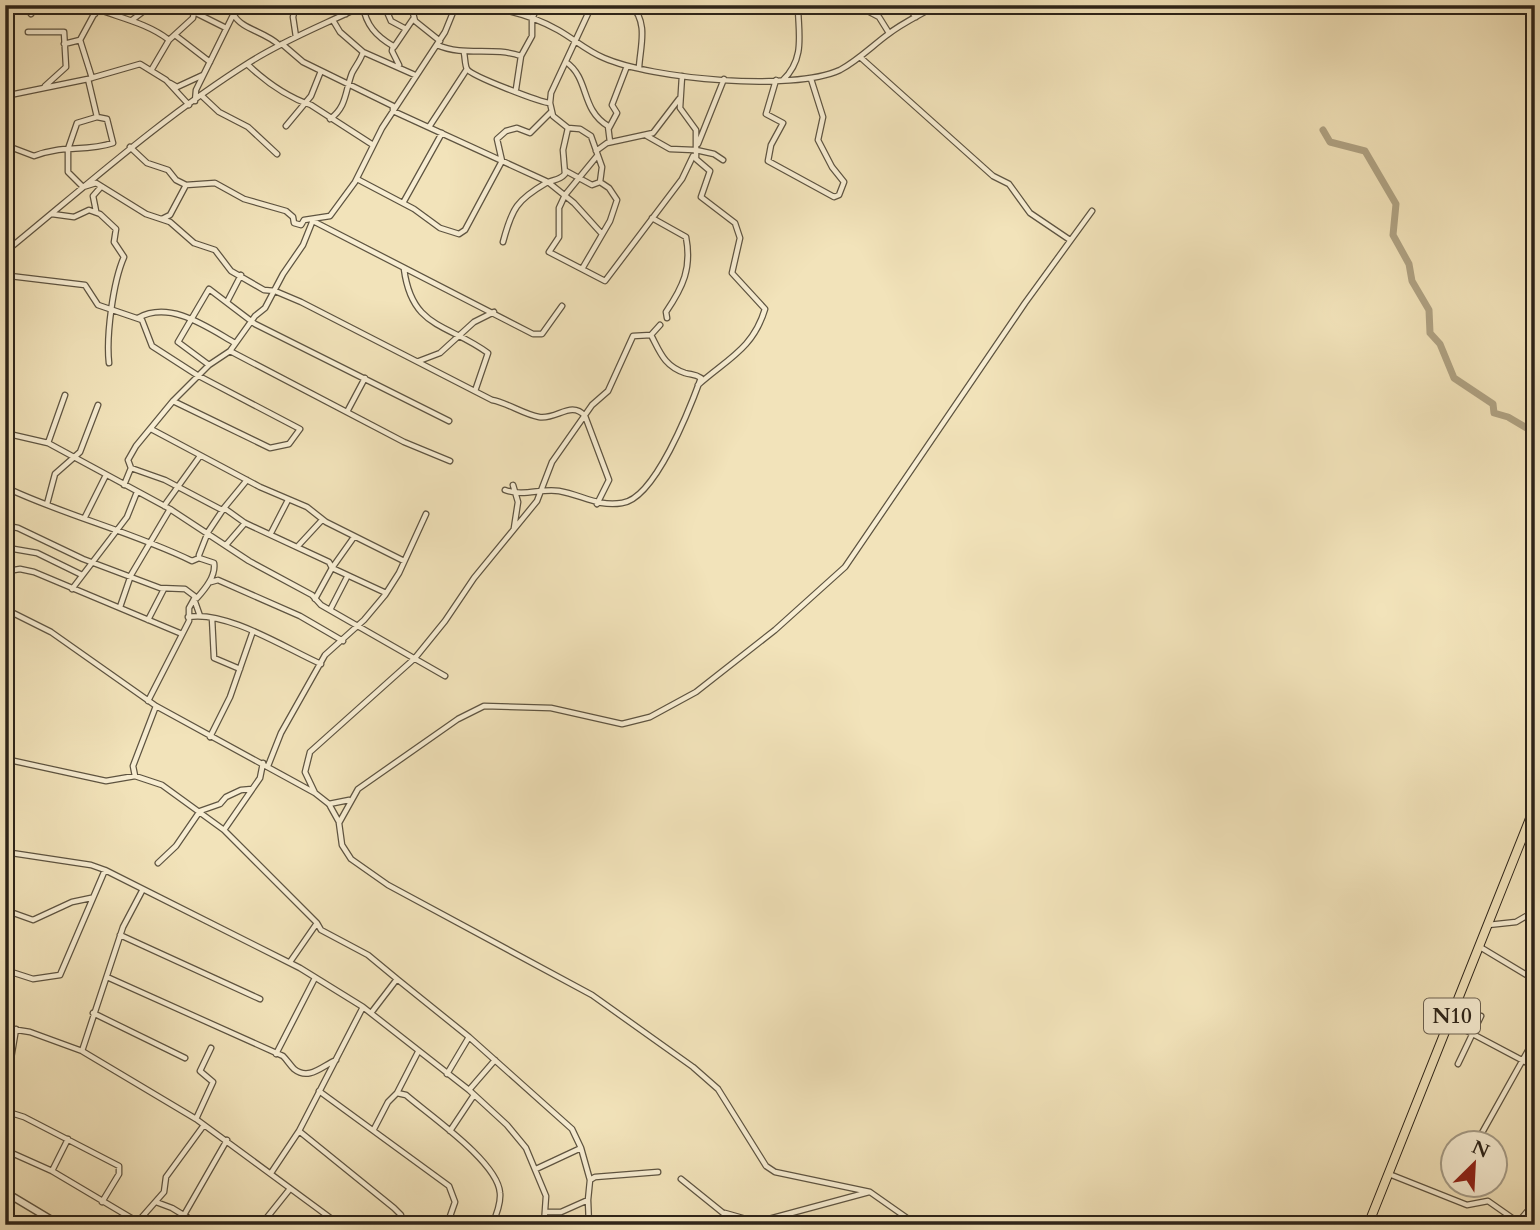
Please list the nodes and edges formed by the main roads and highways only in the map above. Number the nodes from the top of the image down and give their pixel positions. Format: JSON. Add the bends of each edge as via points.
{"nodes":[{"id":1,"x":5,"y":159,"type":"edge"},
{"id":2,"x":8,"y":272,"type":"edge"},
{"id":3,"x":8,"y":335,"type":"edge"},
{"id":4,"x":8,"y":369,"type":"edge"},
{"id":5,"x":7,"y":461,"type":"edge"},
{"id":6,"x":7,"y":551,"type":"edge"},
{"id":7,"x":7,"y":610,"type":"edge"},
{"id":8,"x":5,"y":651,"type":"edge"},
{"id":9,"x":1535,"y":806,"type":"edge"},
{"id":10,"x":5,"y":1192,"type":"edge"},
{"id":11,"x":60,"y":1225,"type":"edge"},
{"id":12,"x":1368,"y":1225,"type":"edge"}],
"edges":[{"from":1,"to":2,"type":"main road"},
{"from":2,"to":3,"type":"main road"},
{"from":3,"to":4,"type":"main road"},
{"from":4,"to":5,"type":"main road"},
{"from":5,"to":6,"type":"main road"},
{"from":6,"to":7,"type":"main road"},
{"from":7,"to":8,"type":"main road"},
{"from":9,"to":12,"type":"highway","number":"N10"},
{"from":10,"to":11,"type":"main road"}]}
